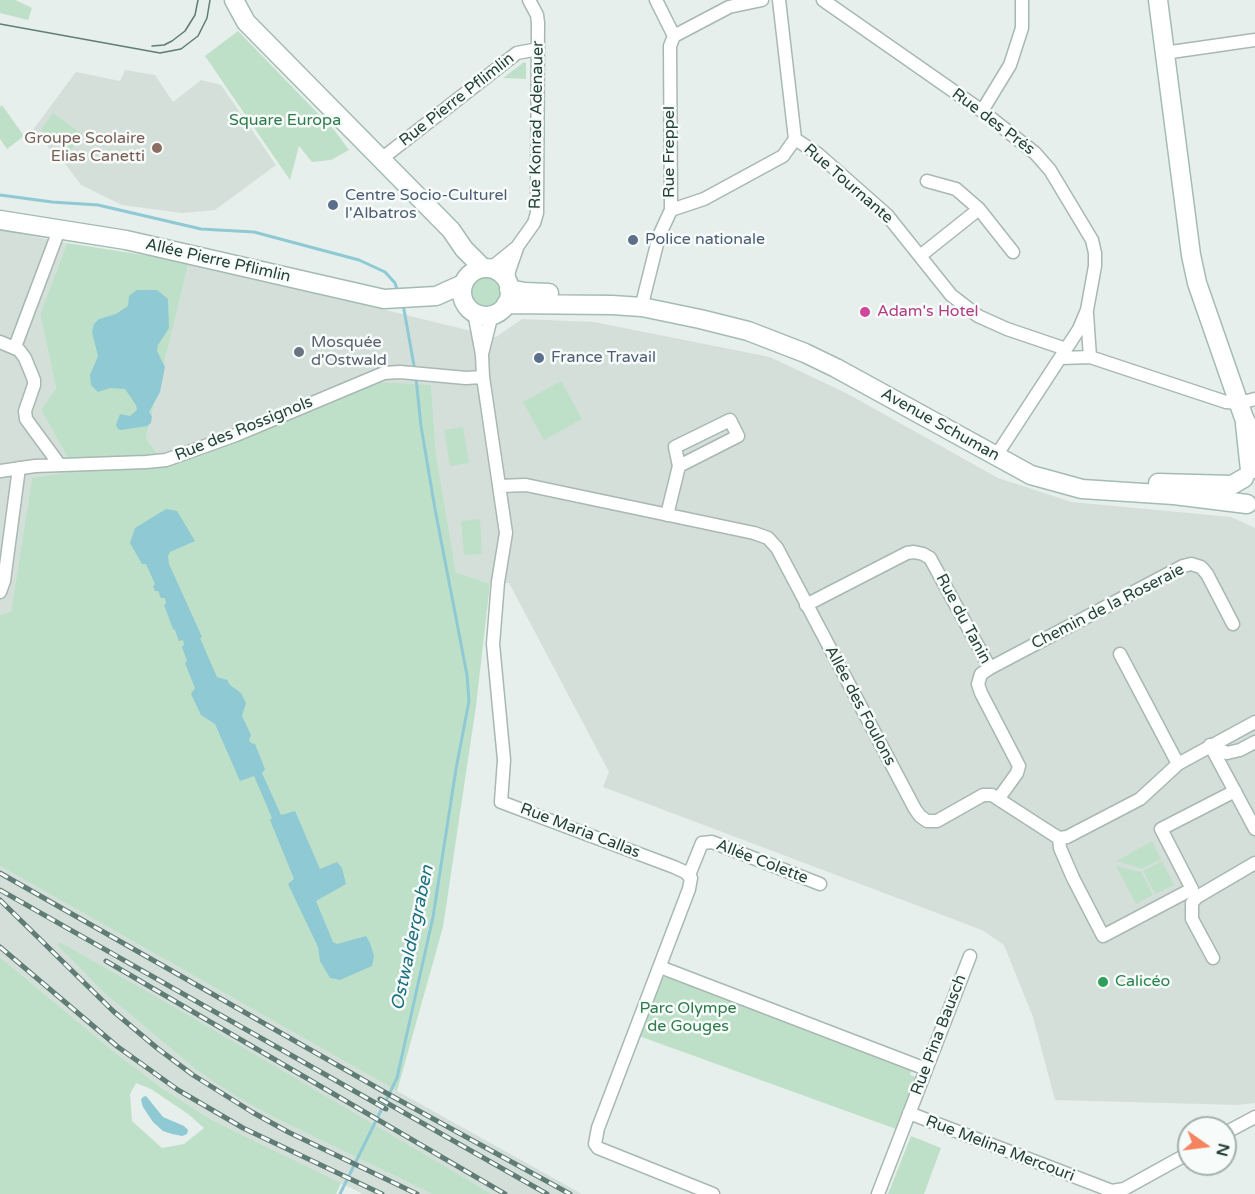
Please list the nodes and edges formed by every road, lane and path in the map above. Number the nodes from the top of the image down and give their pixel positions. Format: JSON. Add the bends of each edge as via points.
{"nodes":[{"id":1,"x":234,"y":0,"type":"edge"},
{"id":2,"x":529,"y":0,"type":"edge"},
{"id":3,"x":656,"y":0,"type":"edge"},
{"id":4,"x":762,"y":0,"type":"edge"},
{"id":5,"x":779,"y":0,"type":"edge"},
{"id":6,"x":823,"y":0,"type":"edge"},
{"id":7,"x":1022,"y":0,"type":"edge"},
{"id":8,"x":1158,"y":0,"type":"edge"},
{"id":9,"x":674,"y":36,"type":"junction"},
{"id":10,"x":1255,"y":40,"type":"edge"},
{"id":11,"x":538,"y":49,"type":"junction"},
{"id":12,"x":1164,"y":53,"type":"junction"},
{"id":13,"x":981,"y":111,"type":"junction"},
{"id":14,"x":795,"y":140,"type":"junction"},
{"id":15,"x":380,"y":160,"type":"junction"},
{"id":16,"x":927,"y":181,"type":"dead end"},
{"id":17,"x":979,"y":209,"type":"junction"},
{"id":18,"x":671,"y":210,"type":"junction"},
{"id":19,"x":0,"y":220,"type":"edge"},
{"id":20,"x":59,"y":230,"type":"junction"},
{"id":21,"x":517,"y":247,"type":"junction"},
{"id":22,"x":1013,"y":252,"type":"dead end"},
{"id":23,"x":920,"y":256,"type":"junction"},
{"id":24,"x":476,"y":274,"type":"junction"},
{"id":25,"x":436,"y":296,"type":"junction"},
{"id":26,"x":504,"y":298,"type":"junction"},
{"id":27,"x":643,"y":303,"type":"junction"},
{"id":28,"x":470,"y":309,"type":"junction"},
{"id":29,"x":1087,"y":310,"type":"junction"},
{"id":30,"x":0,"y":342,"type":"edge"},
{"id":31,"x":15,"y":347,"type":"junction"},
{"id":32,"x":1063,"y":353,"type":"junction"},
{"id":33,"x":482,"y":355,"type":"junction"},
{"id":34,"x":1090,"y":357,"type":"junction"},
{"id":35,"x":483,"y":376,"type":"junction"},
{"id":36,"x":1246,"y":407,"type":"edge"},
{"id":37,"x":1255,"y":439,"type":"edge"},
{"id":38,"x":998,"y":452,"type":"junction"},
{"id":39,"x":59,"y":464,"type":"junction"},
{"id":40,"x":680,"y":466,"type":"junction"},
{"id":41,"x":19,"y":468,"type":"junction"},
{"id":42,"x":0,"y":471,"type":"edge"},
{"id":43,"x":1250,"y":471,"type":"edge"},
{"id":44,"x":500,"y":486,"type":"junction"},
{"id":45,"x":1251,"y":507,"type":"edge"},
{"id":46,"x":667,"y":515,"type":"junction"},
{"id":47,"x":1,"y":591,"type":"edge"},
{"id":48,"x":806,"y":605,"type":"junction"},
{"id":49,"x":1233,"y":624,"type":"dead end"},
{"id":50,"x":1120,"y":654,"type":"dead end"},
{"id":51,"x":990,"y":668,"type":"junction"},
{"id":52,"x":1255,"y":722,"type":"edge"},
{"id":53,"x":1255,"y":734,"type":"edge"},
{"id":54,"x":1255,"y":742,"type":"edge"},
{"id":55,"x":1210,"y":746,"type":"junction"},
{"id":56,"x":1178,"y":764,"type":"junction"},
{"id":57,"x":1234,"y":790,"type":"junction"},
{"id":58,"x":999,"y":798,"type":"junction"},
{"id":59,"x":1255,"y":829,"type":"edge"},
{"id":60,"x":1059,"y":838,"type":"junction"},
{"id":61,"x":1255,"y":863,"type":"edge"},
{"id":62,"x":689,"y":875,"type":"junction"},
{"id":63,"x":820,"y":884,"type":"dead end"},
{"id":64,"x":1194,"y":893,"type":"junction"},
{"id":65,"x":970,"y":956,"type":"dead end"},
{"id":66,"x":1213,"y":958,"type":"dead end"},
{"id":67,"x":660,"y":967,"type":"junction"},
{"id":68,"x":926,"y":1069,"type":"junction"},
{"id":69,"x":909,"y":1113,"type":"junction"},
{"id":70,"x":1255,"y":1117,"type":"edge"},
{"id":71,"x":1237,"y":1127,"type":"edge"},
{"id":72,"x":1177,"y":1160,"type":"edge"},
{"id":73,"x":1111,"y":1192,"type":"edge"},
{"id":74,"x":713,"y":1194,"type":"edge"},
{"id":75,"x":878,"y":1194,"type":"edge"}],
"edges":[{"from":1,"to":15,"type":"street","via":[[246,22]]},
{"from":2,"to":11,"type":"street","name":"Rue Konrad Adenauer","via":[[537,15]]},
{"from":3,"to":9,"type":"street"},
{"from":4,"to":9,"type":"street","via":[[729,8]]},
{"from":5,"to":14,"type":"street","name":"Rue Tournante"},
{"from":6,"to":13,"type":"street","name":"Rue des Prés"},
{"from":7,"to":13,"type":"street","via":[[1022,28],[1010,65]]},
{"from":8,"to":12,"type":"street"},
{"from":9,"to":18,"type":"street","name":"Rue Freppel","via":[[670,46]]},
{"from":10,"to":12,"type":"street"},
{"from":11,"to":15,"type":"street","name":"Rue Pierre Pflimlin","via":[[517,53]]},
{"from":11,"to":21,"type":"street","name":"Rue Konrad Adenauer","via":[[537,213]]},
{"from":12,"to":36,"type":"street","via":[[1197,283]]},
{"from":13,"to":29,"type":"street","name":"Rue des Prés","via":[[1035,153],[1050,170],[1092,240],[1095,266]]},
{"from":14,"to":18,"type":"street","via":[[783,156],[704,199]]},
{"from":14,"to":23,"type":"street","name":"Rue Tournante","via":[[818,154],[888,216]]},
{"from":15,"to":24,"type":"street","via":[[451,230]]},
{"from":16,"to":17,"type":"street","via":[[956,189]]},
{"from":17,"to":22,"type":"street"},
{"from":17,"to":23,"type":"street"},
{"from":18,"to":27,"type":"street","name":"Rue Freppel","via":[[659,236]]},
{"from":19,"to":20,"type":"street","name":"Allée Pierre Pflimlin"},
{"from":20,"to":25,"type":"street","name":"Allée Pierre Pflimlin","via":[[126,240],[384,299]]},
{"from":20,"to":31,"type":"street"},
{"from":21,"to":24,"type":"street","name":"Rue Konrad Adenauer"},
{"from":21,"to":26,"type":"street","name":"Rue Konrad Adenauer"},
{"from":23,"to":32,"type":"street","name":"Rue Tournante","via":[[951,295],[978,316]]},
{"from":24,"to":25,"type":"street","name":"Allée Pierre Pflimlin"},
{"from":24,"to":26,"type":"street","via":[[504,276]]},
{"from":24,"to":28,"type":"street","via":[[463,299]]},
{"from":25,"to":28,"type":"street","name":"Allée Pierre Pflimlin"},
{"from":26,"to":27,"type":"street","name":"Avenue Schuman","via":[[525,292],[585,294]]},
{"from":26,"to":28,"type":"street","name":"Allée Pierre Pflimlin","via":[[480,315]]},
{"from":26,"to":33,"type":"street","name":"Rue Maria Callas"},
{"from":27,"to":38,"type":"street","name":"Avenue Schuman","via":[[702,309],[751,322],[838,357]]},
{"from":28,"to":33,"type":"street","name":"Rue Maria Callas"},
{"from":29,"to":32,"type":"street","name":"Rue des Prés"},
{"from":29,"to":34,"type":"street"},
{"from":30,"to":31,"type":"street"},
{"from":31,"to":39,"type":"street","via":[[22,353],[34,380],[26,419]]},
{"from":32,"to":34,"type":"street"},
{"from":32,"to":38,"type":"street","name":"Rue des Prés"},
{"from":33,"to":35,"type":"street","name":"Rue Maria Callas"},
{"from":34,"to":36,"type":"street"},
{"from":35,"to":39,"type":"street","name":"Rue des Rossignols","via":[[377,374],[236,435],[166,460]]},
{"from":35,"to":44,"type":"street","name":"Rue Maria Callas"},
{"from":36,"to":37,"type":"street"},
{"from":36,"to":43,"type":"street"},
{"from":38,"to":43,"type":"street","name":"Avenue Schuman","via":[[1082,478],[1117,482],[1232,485]]},
{"from":38,"to":45,"type":"street","name":"Avenue Schuman","via":[[1030,475],[1082,489],[1174,495]]},
{"from":39,"to":41,"type":"street","name":"Rue des Rossignols"},
{"from":40,"to":40,"type":"street","via":[[738,436],[730,420],[675,447]]},
{"from":40,"to":46,"type":"street"},
{"from":41,"to":42,"type":"street","name":"Rue des Rossignols"},
{"from":41,"to":47,"type":"street"},
{"from":43,"to":45,"type":"street","via":[[1242,490]]},
{"from":44,"to":46,"type":"street","name":"Allée des Foulons","via":[[526,485]]},
{"from":44,"to":62,"type":"street","name":"Rue Maria Callas","via":[[506,533],[493,644],[504,760],[501,802]]},
{"from":46,"to":48,"type":"street","name":"Allée des Foulons","via":[[768,538]]},
{"from":48,"to":51,"type":"street","name":"Rue du Tanin","via":[[907,553],[923,554],[930,558]]},
{"from":48,"to":58,"type":"street","name":"Allée des Foulons","via":[[920,816],[927,821],[937,820],[983,795]]},
{"from":49,"to":51,"type":"street","name":"Chemin de la Roseraie","via":[[1207,574],[1191,564]]},
{"from":50,"to":56,"type":"street"},
{"from":51,"to":58,"type":"street","name":"Rue du Tanin","via":[[981,674],[978,684],[1019,766]]},
{"from":52,"to":55,"type":"street"},
{"from":53,"to":55,"type":"street","via":[[1230,747]]},
{"from":54,"to":55,"type":"street","via":[[1227,753]]},
{"from":55,"to":56,"type":"street"},
{"from":55,"to":57,"type":"street"},
{"from":56,"to":60,"type":"street","via":[[1140,799]]},
{"from":57,"to":59,"type":"street"},
{"from":57,"to":64,"type":"street","via":[[1161,829]]},
{"from":58,"to":60,"type":"street"},
{"from":60,"to":64,"type":"street","via":[[1073,878],[1103,936]]},
{"from":61,"to":64,"type":"street"},
{"from":62,"to":63,"type":"street","name":"Allée Colette","via":[[702,843],[712,842]]},
{"from":62,"to":67,"type":"street","via":[[691,883]]},
{"from":64,"to":66,"type":"street","via":[[1192,919]]},
{"from":65,"to":68,"type":"street","name":"Rue Pina Bausch"},
{"from":67,"to":68,"type":"street"},
{"from":67,"to":74,"type":"street","via":[[595,1144]]},
{"from":68,"to":69,"type":"street","name":"Rue Pina Bausch"},
{"from":69,"to":73,"type":"street","name":"Rue Melina Mercouri"},
{"from":69,"to":75,"type":"street"},
{"from":70,"to":71,"type":"street"},
{"from":72,"to":73,"type":"street","name":"Rue Melina Mercouri"}]}
